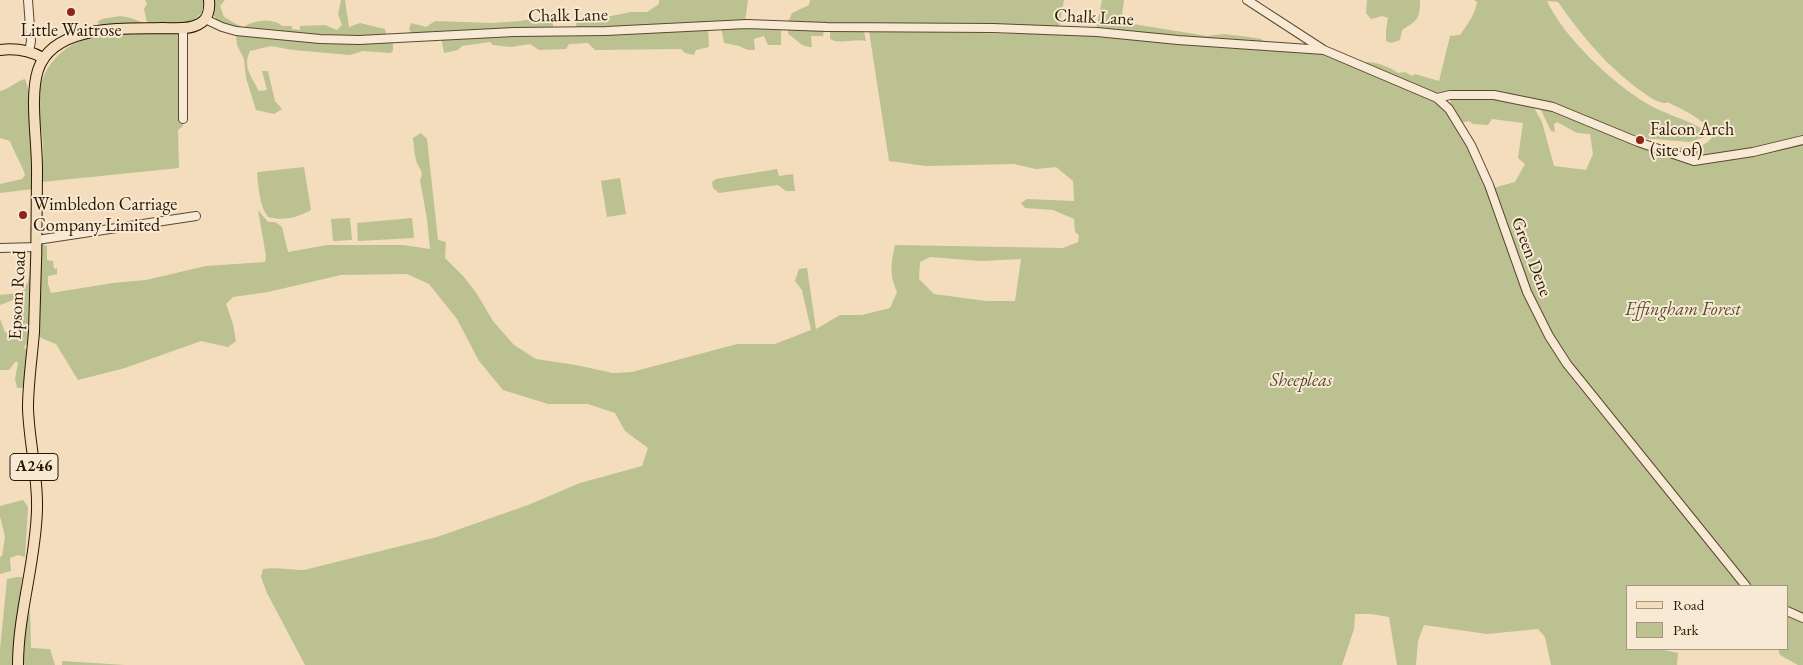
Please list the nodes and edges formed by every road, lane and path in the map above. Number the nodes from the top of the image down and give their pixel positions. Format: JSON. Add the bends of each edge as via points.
{"nodes":[{"id":1,"x":28,"y":0,"type":"edge"},
{"id":2,"x":209,"y":0,"type":"edge"},
{"id":3,"x":1247,"y":0,"type":"edge"},
{"id":4,"x":205,"y":19,"type":"junction"},
{"id":5,"x":184,"y":28,"type":"junction"},
{"id":6,"x":0,"y":50,"type":"edge"},
{"id":7,"x":1324,"y":50,"type":"junction"},
{"id":8,"x":29,"y":52,"type":"junction"},
{"id":9,"x":43,"y":58,"type":"junction"},
{"id":10,"x":1437,"y":98,"type":"junction"},
{"id":11,"x":183,"y":118,"type":"dead end"},
{"id":12,"x":1803,"y":140,"type":"edge"},
{"id":13,"x":196,"y":216,"type":"dead end"},
{"id":14,"x":37,"y":243,"type":"junction"},
{"id":15,"x":0,"y":248,"type":"edge"},
{"id":16,"x":1745,"y":585,"type":"edge"},
{"id":17,"x":1788,"y":611,"type":"edge"},
{"id":18,"x":1803,"y":618,"type":"edge"},
{"id":19,"x":18,"y":665,"type":"edge"}],
"edges":[{"from":1,"to":8,"type":"street"},
{"from":2,"to":4,"type":"main road"},
{"from":3,"to":7,"type":"street","name":"Green Dene"},
{"from":4,"to":5,"type":"main road","via":[[200,24]]},
{"from":4,"to":7,"type":"street","name":"Chalk Lane","via":[[236,31],[359,40],[747,24],[1097,32]]},
{"from":5,"to":9,"type":"main road","via":[[93,32],[55,45]]},
{"from":5,"to":11,"type":"street"},
{"from":6,"to":8,"type":"main road"},
{"from":7,"to":10,"type":"street","name":"Green Dene"},
{"from":8,"to":9,"type":"main road"},
{"from":9,"to":14,"type":"main road","name":"Epsom Road","number":"A246","via":[[35,96]]},
{"from":10,"to":12,"type":"street","via":[[1494,95],[1553,107],[1694,161]]},
{"from":10,"to":16,"type":"street","name":"Green Dene","via":[[1449,109],[1471,145],[1489,185],[1527,292],[1566,364]]},
{"from":13,"to":14,"type":"street"},
{"from":14,"to":15,"type":"street"},
{"from":14,"to":19,"type":"main road","name":"Epsom Road","number":"A246","via":[[28,409],[37,514]]},
{"from":17,"to":18,"type":"street"}]}
